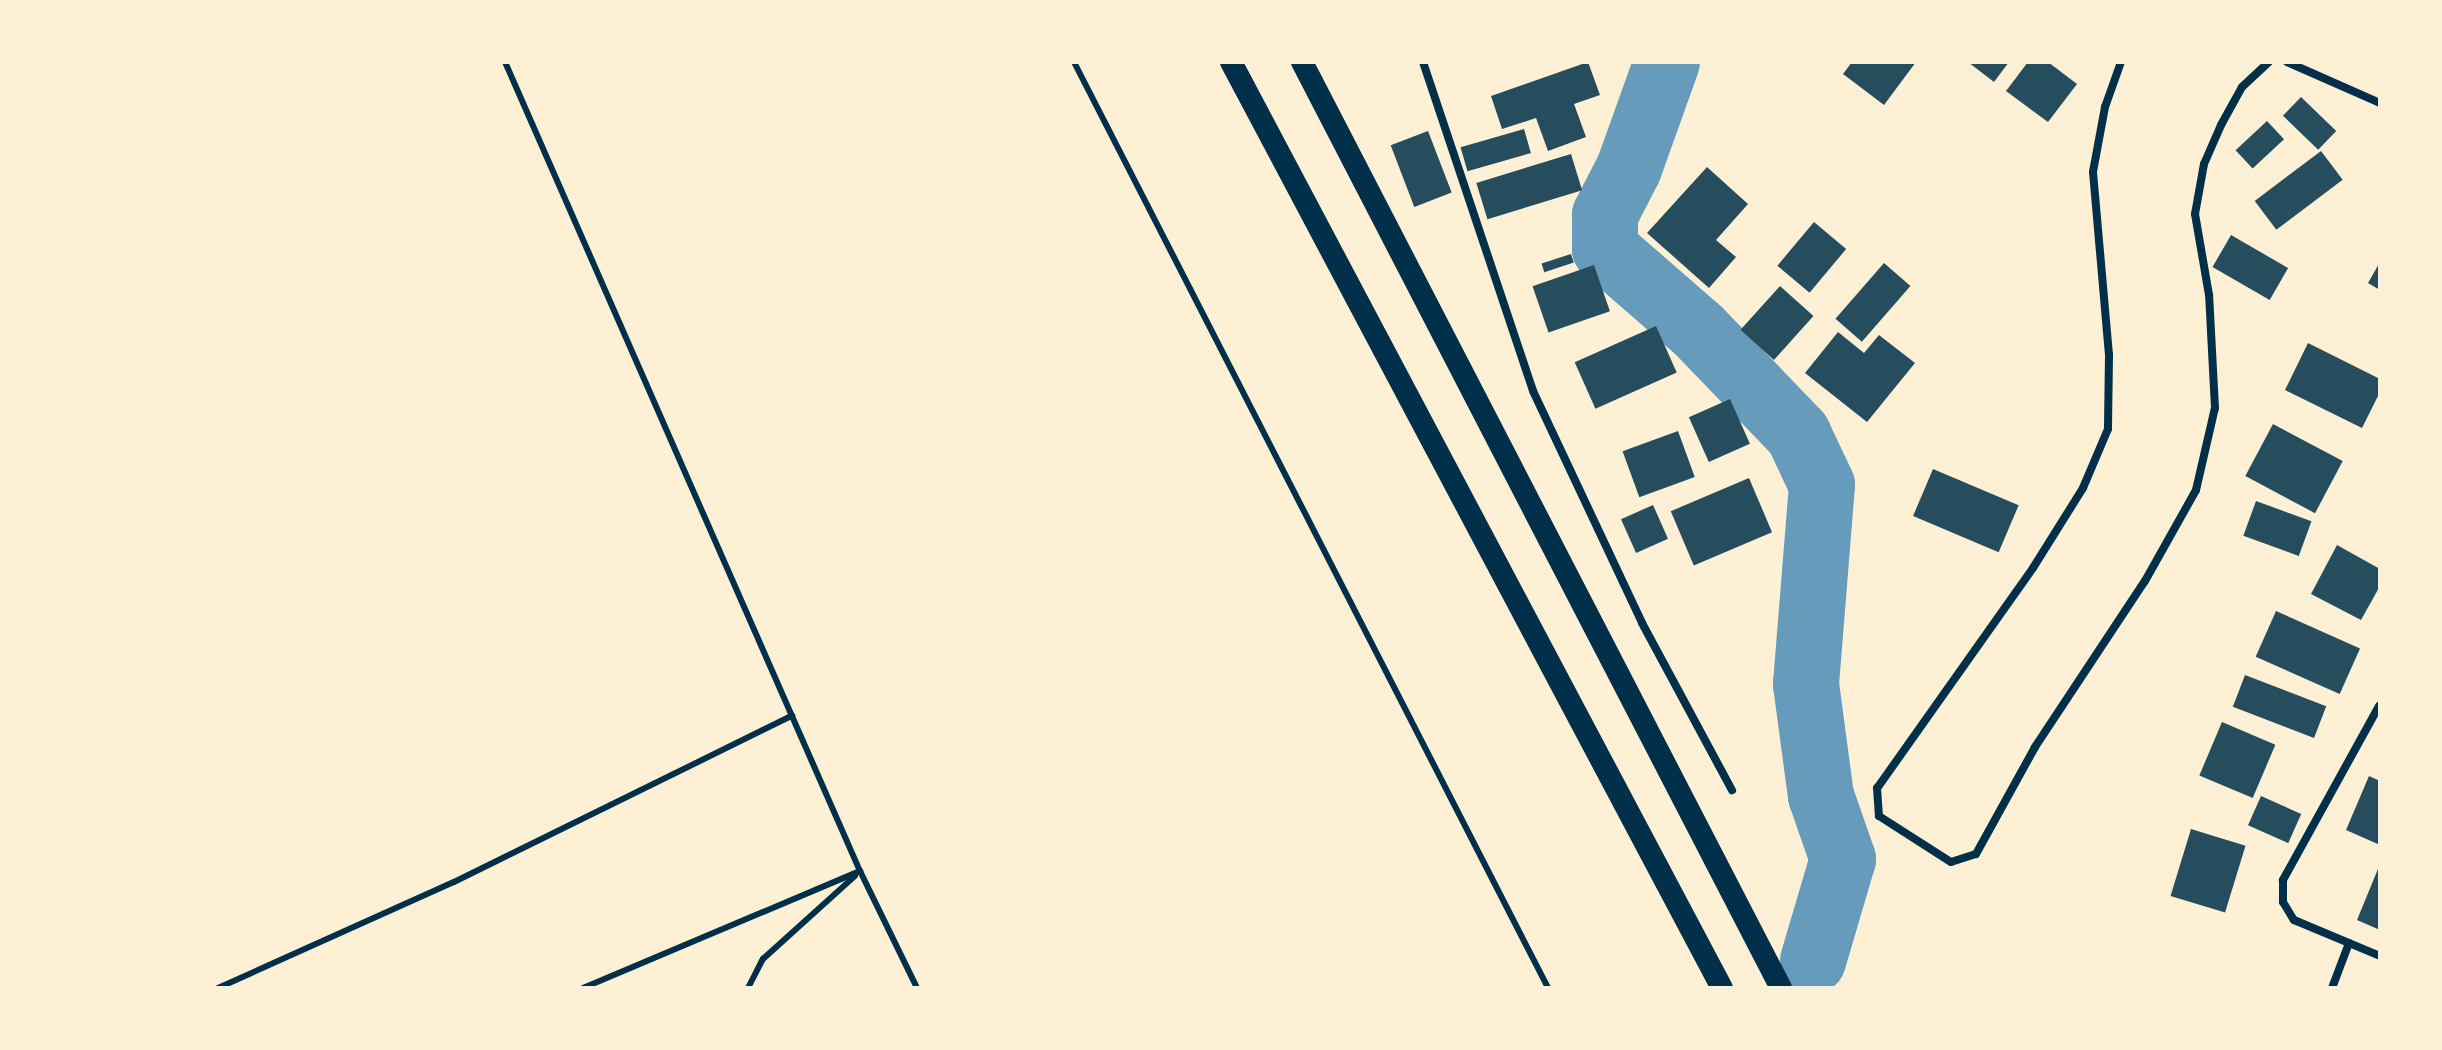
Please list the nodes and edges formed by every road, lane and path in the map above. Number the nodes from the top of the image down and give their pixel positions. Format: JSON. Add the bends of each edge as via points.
{"nodes":[{"id":1,"x":505,"y":62,"type":"edge"},
{"id":2,"x":1074,"y":62,"type":"edge"},
{"id":3,"x":1231,"y":62,"type":"edge"},
{"id":4,"x":1302,"y":62,"type":"edge"},
{"id":5,"x":1423,"y":62,"type":"edge"},
{"id":6,"x":2121,"y":62,"type":"edge"},
{"id":7,"x":2269,"y":62,"type":"edge"},
{"id":8,"x":2287,"y":62,"type":"edge"},
{"id":9,"x":2380,"y":103,"type":"edge"},
{"id":10,"x":2379,"y":706,"type":"edge"},
{"id":11,"x":792,"y":716,"type":"junction"},
{"id":12,"x":1732,"y":790,"type":"dead end"},
{"id":13,"x":860,"y":871,"type":"junction"},
{"id":14,"x":2349,"y":943,"type":"junction"},
{"id":15,"x":2380,"y":956,"type":"edge"},
{"id":16,"x":218,"y":988,"type":"edge"},
{"id":17,"x":583,"y":988,"type":"edge"},
{"id":18,"x":748,"y":988,"type":"edge"},
{"id":19,"x":917,"y":988,"type":"edge"},
{"id":20,"x":1548,"y":988,"type":"edge"},
{"id":21,"x":1722,"y":988,"type":"edge"},
{"id":22,"x":1781,"y":988,"type":"edge"},
{"id":23,"x":2332,"y":988,"type":"edge"}],
"edges":[{"from":1,"to":11,"type":"lane"},
{"from":2,"to":20,"type":"lane"},
{"from":3,"to":21,"type":"highway"},
{"from":4,"to":22,"type":"highway"},
{"from":5,"to":12,"type":"street","via":[[1533,391],[1642,623]]},
{"from":6,"to":7,"type":"street","via":[[2105,107],[2093,172],[2109,355],[2108,429],[2083,488],[2033,568],[1877,788],[1879,816],[1951,862],[1976,854],[2035,747],[2145,581],[2196,490],[2215,408],[2209,295],[2195,214],[2204,164],[2221,125],[2242,87]]},
{"from":8,"to":9,"type":"street"},
{"from":10,"to":14,"type":"street","via":[[2283,880],[2283,902],[2294,920]]},
{"from":11,"to":13,"type":"lane"},
{"from":11,"to":16,"type":"lane","via":[[454,882]]},
{"from":13,"to":17,"type":"lane"},
{"from":13,"to":18,"type":"lane","via":[[763,959]]},
{"from":13,"to":19,"type":"lane"},
{"from":14,"to":15,"type":"street"},
{"from":14,"to":23,"type":"street"}]}
